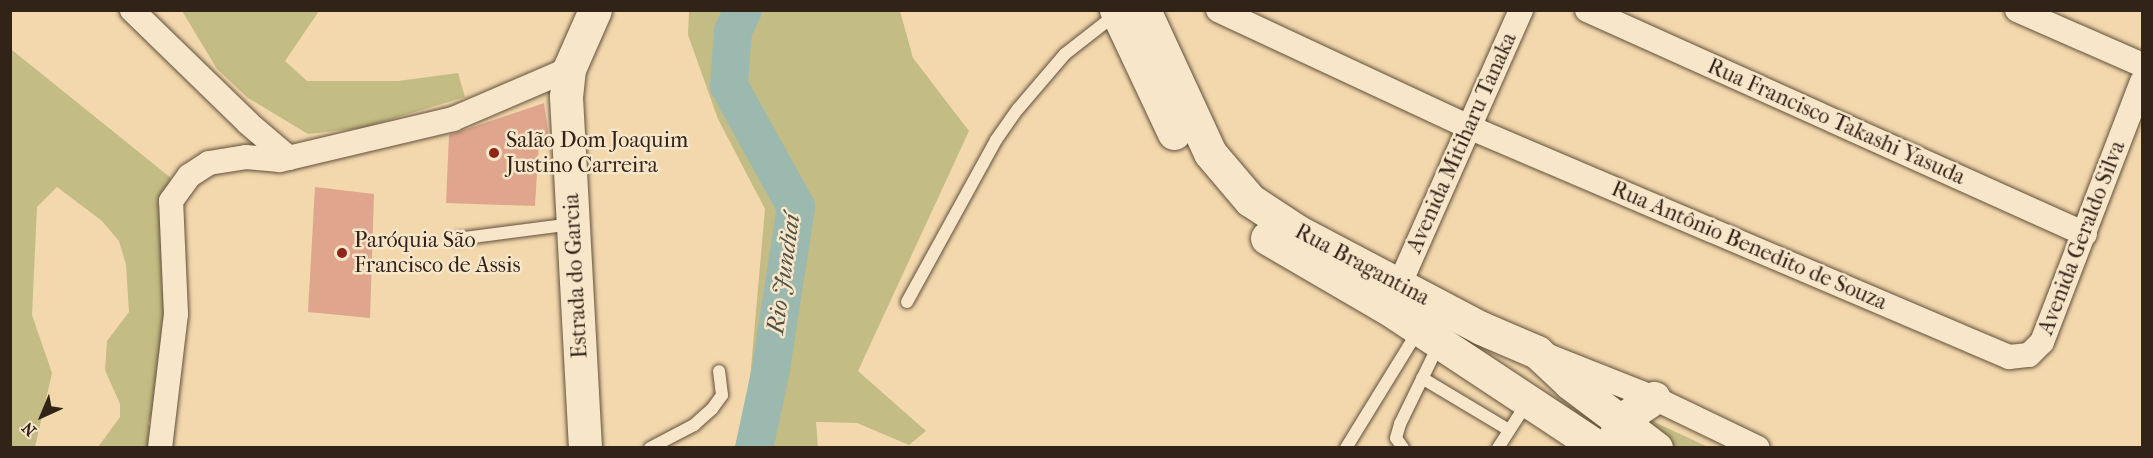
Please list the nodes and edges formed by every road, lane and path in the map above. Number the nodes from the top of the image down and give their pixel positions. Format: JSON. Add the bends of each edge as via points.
{"nodes":[{"id":1,"x":132,"y":10,"type":"edge"},
{"id":2,"x":595,"y":10,"type":"edge"},
{"id":3,"x":1218,"y":10,"type":"edge"},
{"id":4,"x":1521,"y":10,"type":"edge"},
{"id":5,"x":1587,"y":10,"type":"edge"},
{"id":6,"x":2018,"y":10,"type":"edge"},
{"id":7,"x":1131,"y":14,"type":"edge"},
{"id":8,"x":2142,"y":65,"type":"edge"},
{"id":9,"x":569,"y":69,"type":"junction"},
{"id":10,"x":2142,"y":82,"type":"edge"},
{"id":11,"x":1471,"y":128,"type":"junction"},
{"id":12,"x":289,"y":158,"type":"junction"},
{"id":13,"x":573,"y":224,"type":"junction"},
{"id":14,"x":2085,"y":234,"type":"junction"},
{"id":15,"x":457,"y":239,"type":"dead end"},
{"id":16,"x":1394,"y":297,"type":"junction"},
{"id":17,"x":907,"y":302,"type":"dead end"},
{"id":18,"x":1429,"y":337,"type":"junction"},
{"id":19,"x":1537,"y":351,"type":"junction"},
{"id":20,"x":2029,"y":355,"type":"joint"},
{"id":21,"x":719,"y":371,"type":"dead end"},
{"id":22,"x":1422,"y":378,"type":"junction"},
{"id":23,"x":1569,"y":383,"type":"junction"},
{"id":24,"x":1517,"y":396,"type":"junction"},
{"id":25,"x":1654,"y":398,"type":"junction"},
{"id":26,"x":1509,"y":430,"type":"junction"},
{"id":27,"x":1616,"y":435,"type":"edge"},
{"id":28,"x":160,"y":447,"type":"edge"},
{"id":29,"x":585,"y":447,"type":"edge"},
{"id":30,"x":650,"y":447,"type":"edge"},
{"id":31,"x":1346,"y":447,"type":"edge"},
{"id":32,"x":1402,"y":447,"type":"edge"},
{"id":33,"x":1498,"y":447,"type":"edge"},
{"id":34,"x":1599,"y":447,"type":"edge"},
{"id":35,"x":1656,"y":447,"type":"edge"},
{"id":36,"x":1758,"y":447,"type":"edge"}],
"edges":[{"from":1,"to":12,"type":"street"},
{"from":2,"to":9,"type":"main road","name":"Estrada do Garcia"},
{"from":3,"to":11,"type":"street","name":"Rua Antônio Benedito de Souza"},
{"from":4,"to":11,"type":"street","name":"Avenida Mitiharu Tanaka"},
{"from":5,"to":14,"type":"street","name":"Rua Francisco Takashi Yasuda"},
{"from":6,"to":8,"type":"street"},
{"from":7,"to":16,"type":"main road","via":[[1174,133],[1211,191],[1260,234]]},
{"from":7,"to":17,"type":"lane","via":[[1065,54],[1018,109],[996,140]]},
{"from":9,"to":12,"type":"street","via":[[453,119]]},
{"from":9,"to":13,"type":"main road","name":"Estrada do Garcia","via":[[566,97]]},
{"from":10,"to":14,"type":"street","name":"Avenida Geraldo Silva"},
{"from":11,"to":16,"type":"street","name":"Avenida Mitiharu Tanaka"},
{"from":11,"to":20,"type":"street","name":"Rua Antônio Benedito de Souza","via":[[2009,357]]},
{"from":12,"to":28,"type":"street","via":[[209,163],[189,176],[171,201],[176,314]]},
{"from":13,"to":15,"type":"lane"},
{"from":13,"to":29,"type":"main road","name":"Estrada do Garcia"},
{"from":14,"to":20,"type":"street","name":"Avenida Geraldo Silva","via":[[2042,342]]},
{"from":16,"to":18,"type":"main road"},
{"from":16,"to":19,"type":"main road","name":"Rua Bragantina"},
{"from":18,"to":22,"type":"lane"},
{"from":18,"to":24,"type":"main road"},
{"from":18,"to":31,"type":"lane"},
{"from":19,"to":23,"type":"main road","name":"Rua Bragantina"},
{"from":19,"to":25,"type":"street"},
{"from":21,"to":30,"type":"lane","via":[[722,395],[712,409],[694,425]]},
{"from":22,"to":26,"type":"lane"},
{"from":22,"to":32,"type":"lane","via":[[1400,424],[1396,438]]},
{"from":23,"to":24,"type":"main road"},
{"from":23,"to":27,"type":"main road","name":"Rua Bragantina"},
{"from":24,"to":26,"type":"lane"},
{"from":24,"to":34,"type":"main road"},
{"from":25,"to":27,"type":"main road"},
{"from":25,"to":36,"type":"street"},
{"from":26,"to":33,"type":"lane"},
{"from":27,"to":35,"type":"main road","name":"Rua Bragantina"}]}
